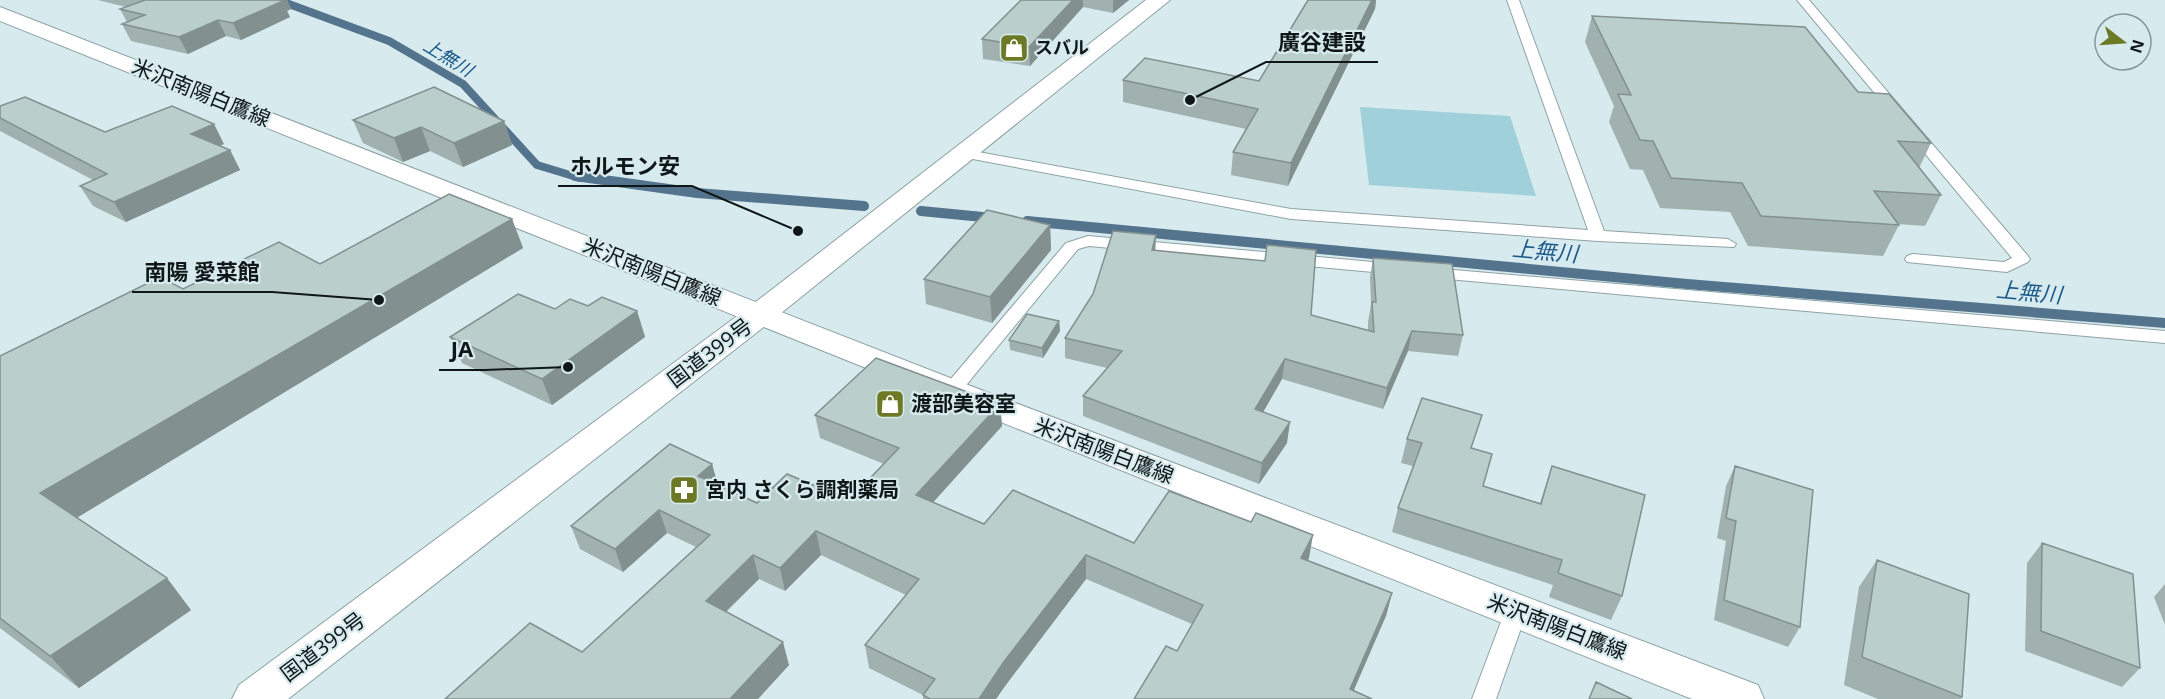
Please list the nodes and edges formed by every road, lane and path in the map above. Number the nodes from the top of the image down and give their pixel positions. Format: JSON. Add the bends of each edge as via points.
{"nodes":[{"id":1,"x":1159,"y":0,"type":"edge"},
{"id":2,"x":1513,"y":0,"type":"edge"},
{"id":3,"x":1803,"y":0,"type":"edge"},
{"id":4,"x":0,"y":13,"type":"edge"},
{"id":5,"x":962,"y":153,"type":"junction"},
{"id":6,"x":1598,"y":236,"type":"junction"},
{"id":7,"x":1728,"y":244,"type":"dead end"},
{"id":8,"x":1913,"y":259,"type":"dead end"},
{"id":9,"x":759,"y":315,"type":"junction"},
{"id":10,"x":2165,"y":337,"type":"edge"},
{"id":11,"x":951,"y":391,"type":"junction"},
{"id":12,"x":1516,"y":611,"type":"junction"},
{"id":13,"x":255,"y":699,"type":"edge"},
{"id":14,"x":1484,"y":699,"type":"edge"},
{"id":15,"x":1742,"y":699,"type":"edge"}],
"edges":[{"from":1,"to":5,"type":"main road","name":"国道399号"},
{"from":2,"to":6,"type":"lane"},
{"from":3,"to":8,"type":"lane","via":[[2022,259],[2007,267]]},
{"from":4,"to":9,"type":"main road","name":"米沢南陽白鷹線"},
{"from":5,"to":6,"type":"lane","via":[[1291,214]]},
{"from":5,"to":9,"type":"main road","name":"国道399号"},
{"from":6,"to":7,"type":"lane"},
{"from":9,"to":11,"type":"main road","name":"米沢南陽白鷹線"},
{"from":9,"to":13,"type":"main road","name":"国道399号"},
{"from":10,"to":11,"type":"lane","via":[[1088,241],[1072,246]]},
{"from":11,"to":12,"type":"main road","name":"米沢南陽白鷹線"},
{"from":12,"to":14,"type":"lane"},
{"from":12,"to":15,"type":"main road","name":"米沢南陽白鷹線"}]}
